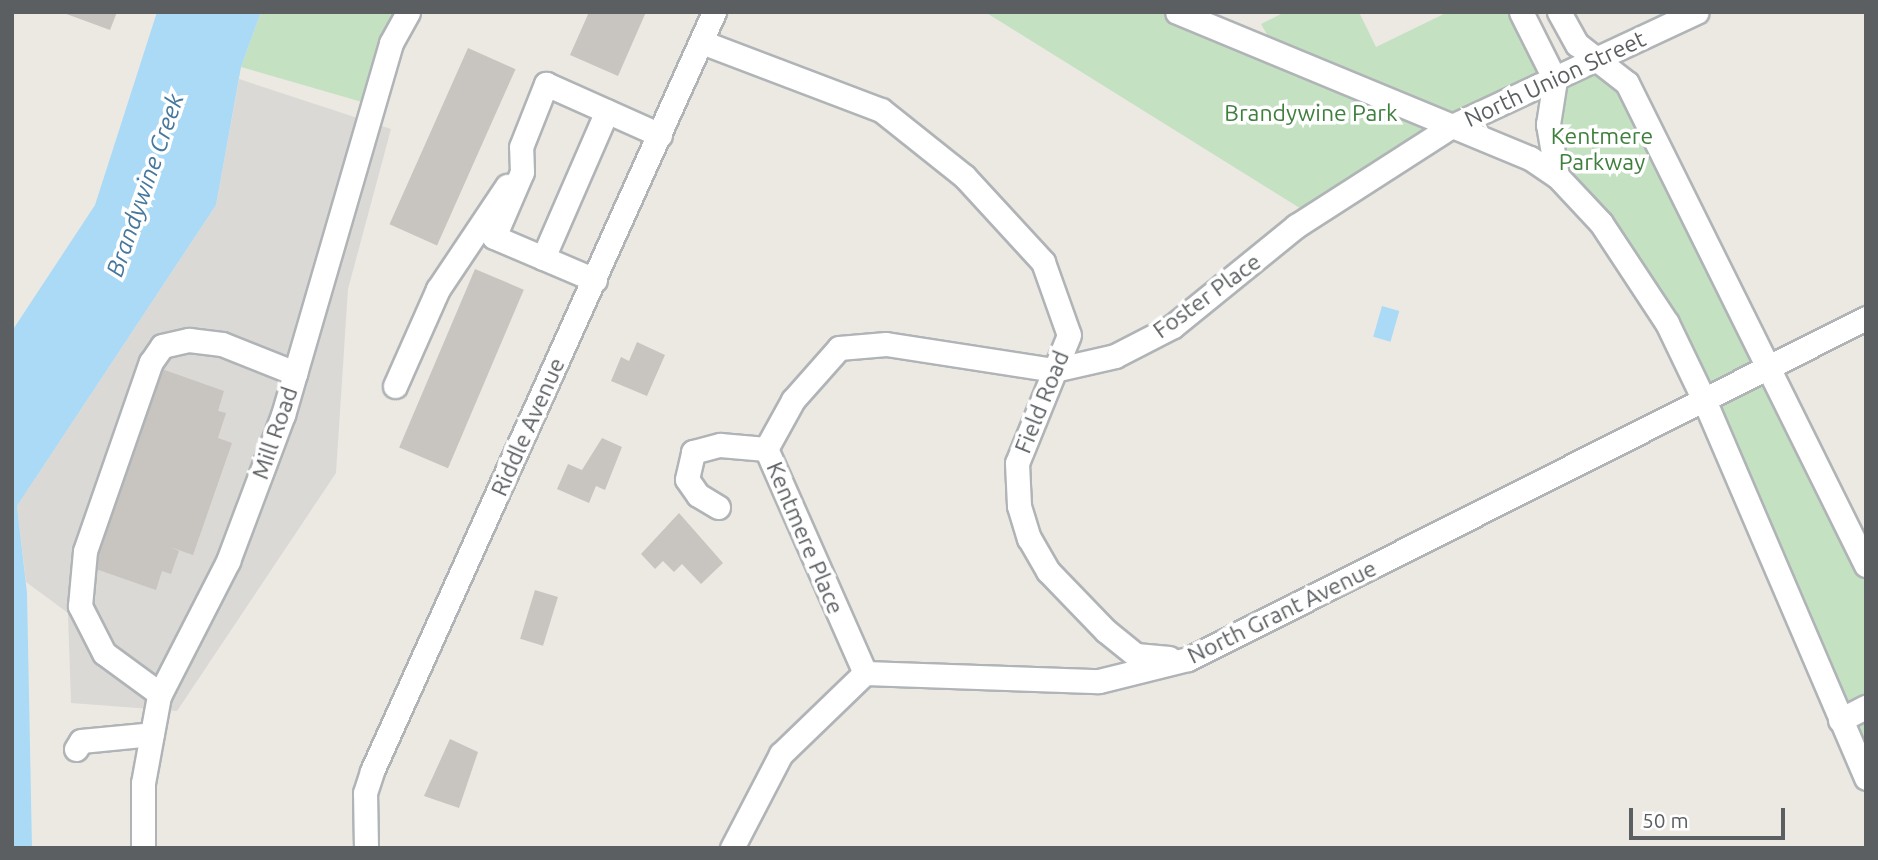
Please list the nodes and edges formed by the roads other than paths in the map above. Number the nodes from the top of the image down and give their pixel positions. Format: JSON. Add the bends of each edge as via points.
{"nodes":[{"id":1,"x":408,"y":12,"type":"edge"},
{"id":2,"x":714,"y":12,"type":"edge"},
{"id":3,"x":1177,"y":12,"type":"edge"},
{"id":4,"x":1521,"y":12,"type":"edge"},
{"id":5,"x":1559,"y":12,"type":"edge"},
{"id":6,"x":1697,"y":12,"type":"edge"},
{"id":7,"x":702,"y":42,"type":"junction"},
{"id":8,"x":1602,"y":60,"type":"junction"},
{"id":9,"x":1555,"y":80,"type":"junction"},
{"id":10,"x":607,"y":111,"type":"junction"},
{"id":11,"x":1450,"y":127,"type":"junction"},
{"id":12,"x":660,"y":135,"type":"junction"},
{"id":13,"x":522,"y":172,"type":"junction"},
{"id":14,"x":1557,"y":176,"type":"junction"},
{"id":15,"x":543,"y":258,"type":"junction"},
{"id":16,"x":594,"y":280,"type":"junction"},
{"id":17,"x":1866,"y":318,"type":"edge"},
{"id":18,"x":1768,"y":368,"type":"junction"},
{"id":19,"x":1054,"y":370,"type":"junction"},
{"id":20,"x":815,"y":371,"type":"joint"},
{"id":21,"x":295,"y":373,"type":"junction"},
{"id":22,"x":395,"y":386,"type":"dead end"},
{"id":23,"x":1705,"y":402,"type":"junction"},
{"id":24,"x":766,"y":449,"type":"junction"},
{"id":25,"x":718,"y":507,"type":"dead end"},
{"id":26,"x":1866,"y":565,"type":"edge"},
{"id":27,"x":1188,"y":659,"type":"junction"},
{"id":28,"x":865,"y":673,"type":"junction"},
{"id":29,"x":160,"y":694,"type":"junction"},
{"id":30,"x":1866,"y":707,"type":"edge"},
{"id":31,"x":1840,"y":720,"type":"junction"},
{"id":32,"x":152,"y":734,"type":"junction"},
{"id":33,"x":76,"y":749,"type":"dead end"},
{"id":34,"x":1866,"y":778,"type":"edge"},
{"id":35,"x":143,"y":848,"type":"edge"},
{"id":36,"x":366,"y":848,"type":"edge"},
{"id":37,"x":732,"y":848,"type":"edge"}],
"edges":[{"from":1,"to":21,"type":"street","name":"Mill Road","via":[[391,43]]},
{"from":2,"to":7,"type":"street","name":"Riddle Avenue"},
{"from":3,"to":11,"type":"street"},
{"from":4,"to":9,"type":"street"},
{"from":5,"to":8,"type":"street","via":[[1577,44]]},
{"from":6,"to":8,"type":"street","name":"North Union Street"},
{"from":7,"to":12,"type":"street","name":"Riddle Avenue"},
{"from":7,"to":19,"type":"street","name":"Field Road","via":[[881,110],[964,176],[1047,272],[1069,335]]},
{"from":8,"to":9,"type":"street","name":"North Union Street"},
{"from":8,"to":18,"type":"street","via":[[1627,83]]},
{"from":9,"to":11,"type":"street","name":"North Union Street"},
{"from":9,"to":14,"type":"street","via":[[1548,124]]},
{"from":10,"to":12,"type":"street"},
{"from":10,"to":13,"type":"street","via":[[546,83],[521,147]]},
{"from":10,"to":15,"type":"street"},
{"from":11,"to":14,"type":"street","via":[[1511,149]]},
{"from":11,"to":19,"type":"street","name":"Foster Place","via":[[1296,226],[1173,326],[1115,356]]},
{"from":12,"to":16,"type":"street","name":"Riddle Avenue"},
{"from":13,"to":15,"type":"street","via":[[494,237]]},
{"from":13,"to":22,"type":"street","via":[[497,196],[438,289]]},
{"from":14,"to":23,"type":"street","via":[[1628,259]]},
{"from":15,"to":16,"type":"street"},
{"from":16,"to":36,"type":"street","name":"Riddle Avenue","via":[[372,771],[366,793]]},
{"from":17,"to":18,"type":"street","name":"North Grant Avenue"},
{"from":18,"to":23,"type":"street","name":"North Grant Avenue"},
{"from":18,"to":26,"type":"street"},
{"from":19,"to":20,"type":"street","name":"Foster Place","via":[[886,344],[839,348]]},
{"from":19,"to":27,"type":"street","name":"Field Road","via":[[1017,463],[1019,506],[1028,538],[1048,571],[1136,655]]},
{"from":20,"to":24,"type":"street","name":"Kentmere Place"},
{"from":21,"to":29,"type":"street","name":"Mill Road","via":[[228,561]]},
{"from":21,"to":29,"type":"street","via":[[222,344],[189,340],[162,346],[152,362],[85,551],[80,606],[104,653]]},
{"from":23,"to":27,"type":"street","name":"North Grant Avenue"},
{"from":23,"to":31,"type":"street"},
{"from":24,"to":25,"type":"street","via":[[720,445],[693,452],[687,479],[698,495]]},
{"from":24,"to":28,"type":"street","name":"Kentmere Place"},
{"from":27,"to":28,"type":"street","name":"North Grant Avenue","via":[[1099,681]]},
{"from":28,"to":37,"type":"street","via":[[781,754]]},
{"from":29,"to":32,"type":"street","name":"Mill Road"},
{"from":30,"to":31,"type":"street"},
{"from":31,"to":34,"type":"street"},
{"from":32,"to":33,"type":"street","via":[[82,741]]},
{"from":32,"to":35,"type":"street","name":"Mill Road","via":[[143,783]]}]}
